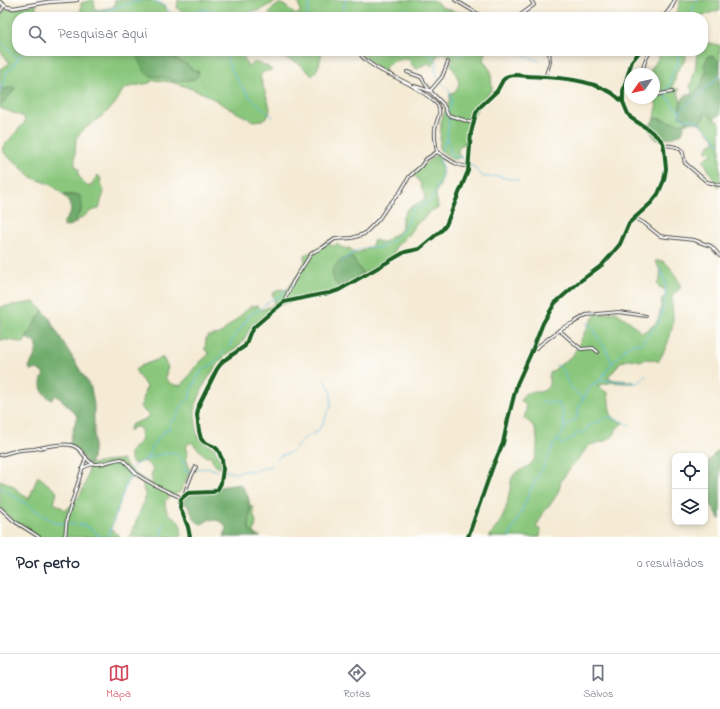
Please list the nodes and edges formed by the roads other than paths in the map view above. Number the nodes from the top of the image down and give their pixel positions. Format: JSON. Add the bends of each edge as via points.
{"nodes":[{"id":1,"x":77,"y":0,"type":"edge"},
{"id":2,"x":455,"y":0,"type":"edge"},
{"id":3,"x":531,"y":0,"type":"edge"},
{"id":4,"x":675,"y":0,"type":"edge"},
{"id":5,"x":0,"y":2,"type":"edge"},
{"id":6,"x":4,"y":6,"type":"junction"},
{"id":7,"x":0,"y":12,"type":"edge"},
{"id":8,"x":475,"y":12,"type":"edge"},
{"id":9,"x":526,"y":12,"type":"edge"},
{"id":10,"x":668,"y":12,"type":"edge"},
{"id":11,"x":361,"y":56,"type":"edge"},
{"id":12,"x":549,"y":56,"type":"edge"},
{"id":13,"x":636,"y":56,"type":"edge"},
{"id":14,"x":648,"y":56,"type":"edge"},
{"id":15,"x":448,"y":62,"type":"dead end"},
{"id":16,"x":643,"y":68,"type":"edge"},
{"id":17,"x":407,"y":72,"type":"dead end"},
{"id":18,"x":545,"y":78,"type":"junction"},
{"id":19,"x":413,"y":86,"type":"junction"},
{"id":20,"x":430,"y":92,"type":"junction"},
{"id":21,"x":672,"y":92,"type":"dead end"},
{"id":22,"x":660,"y":94,"type":"edge"},
{"id":23,"x":623,"y":102,"type":"junction"},
{"id":24,"x":473,"y":123,"type":"junction"},
{"id":25,"x":664,"y":145,"type":"junction"},
{"id":26,"x":437,"y":152,"type":"junction"},
{"id":27,"x":468,"y":166,"type":"junction"},
{"id":28,"x":720,"y":185,"type":"edge"},
{"id":29,"x":634,"y":218,"type":"junction"},
{"id":30,"x":720,"y":256,"type":"edge"},
{"id":31,"x":284,"y":302,"type":"junction"},
{"id":32,"x":646,"y":316,"type":"dead end"},
{"id":33,"x":559,"y":330,"type":"junction"},
{"id":34,"x":532,"y":351,"type":"junction"},
{"id":35,"x":598,"y":352,"type":"dead end"},
{"id":36,"x":0,"y":455,"type":"edge"},
{"id":37,"x":86,"y":457,"type":"junction"},
{"id":38,"x":93,"y":464,"type":"junction"},
{"id":39,"x":196,"y":467,"type":"dead end"},
{"id":40,"x":82,"y":468,"type":"junction"},
{"id":41,"x":182,"y":498,"type":"junction"},
{"id":42,"x":0,"y":508,"type":"edge"},
{"id":43,"x":39,"y":537,"type":"edge"},
{"id":44,"x":65,"y":537,"type":"edge"},
{"id":45,"x":190,"y":537,"type":"edge"},
{"id":46,"x":468,"y":537,"type":"edge"}],
"edges":[{"from":1,"to":6,"type":"street","via":[[15,8]]},
{"from":2,"to":8,"type":"street"},
{"from":3,"to":9,"type":"street","via":[[534,5]]},
{"from":4,"to":10,"type":"street"},
{"from":5,"to":6,"type":"street"},
{"from":6,"to":7,"type":"street"},
{"from":11,"to":19,"type":"street","via":[[385,73]]},
{"from":12,"to":18,"type":"street","via":[[550,62]]},
{"from":13,"to":23,"type":"street","via":[[632,61],[623,91]]},
{"from":14,"to":16,"type":"street"},
{"from":15,"to":20,"type":"street","via":[[442,77]]},
{"from":17,"to":20,"type":"street","via":[[420,76]]},
{"from":18,"to":23,"type":"street","via":[[567,79],[595,86],[609,91]]},
{"from":18,"to":24,"type":"street","via":[[508,76],[478,109]]},
{"from":19,"to":20,"type":"street"},
{"from":19,"to":26,"type":"street","via":[[439,107],[440,114],[434,130]]},
{"from":20,"to":24,"type":"street","via":[[443,104],[449,116]]},
{"from":21,"to":22,"type":"street"},
{"from":23,"to":25,"type":"street","via":[[631,118],[648,129]]},
{"from":24,"to":27,"type":"street"},
{"from":25,"to":28,"type":"street","via":[[681,149],[687,165],[707,182]]},
{"from":25,"to":29,"type":"street","via":[[666,173],[662,185],[651,203]]},
{"from":26,"to":27,"type":"street","via":[[456,164]]},
{"from":26,"to":31,"type":"street","via":[[426,159],[409,177],[379,219],[364,234],[335,239],[311,254]]},
{"from":27,"to":31,"type":"street","via":[[445,227],[419,249],[405,252],[340,290]]},
{"from":29,"to":30,"type":"street","via":[[660,236],[694,240],[711,246]]},
{"from":29,"to":34,"type":"street","via":[[629,223],[620,244],[602,265],[554,304]]},
{"from":31,"to":41,"type":"street","via":[[253,329],[244,346],[223,362],[215,372],[198,406],[197,417],[201,439],[216,448],[221,455],[221,483],[213,492],[189,493]]},
{"from":32,"to":33,"type":"street","via":[[619,312],[587,314]]},
{"from":33,"to":34,"type":"street"},
{"from":33,"to":35,"type":"street","via":[[581,349],[593,348]]},
{"from":34,"to":46,"type":"street","via":[[517,384],[503,443]]},
{"from":36,"to":37,"type":"street","via":[[13,451],[66,445],[79,448]]},
{"from":37,"to":38,"type":"street"},
{"from":37,"to":40,"type":"street"},
{"from":38,"to":40,"type":"street"},
{"from":38,"to":41,"type":"street","via":[[122,459],[140,477]]},
{"from":39,"to":41,"type":"street"},
{"from":40,"to":44,"type":"street","via":[[66,524]]},
{"from":41,"to":45,"type":"street","via":[[180,506]]},
{"from":42,"to":43,"type":"street","via":[[14,521]]}]}
